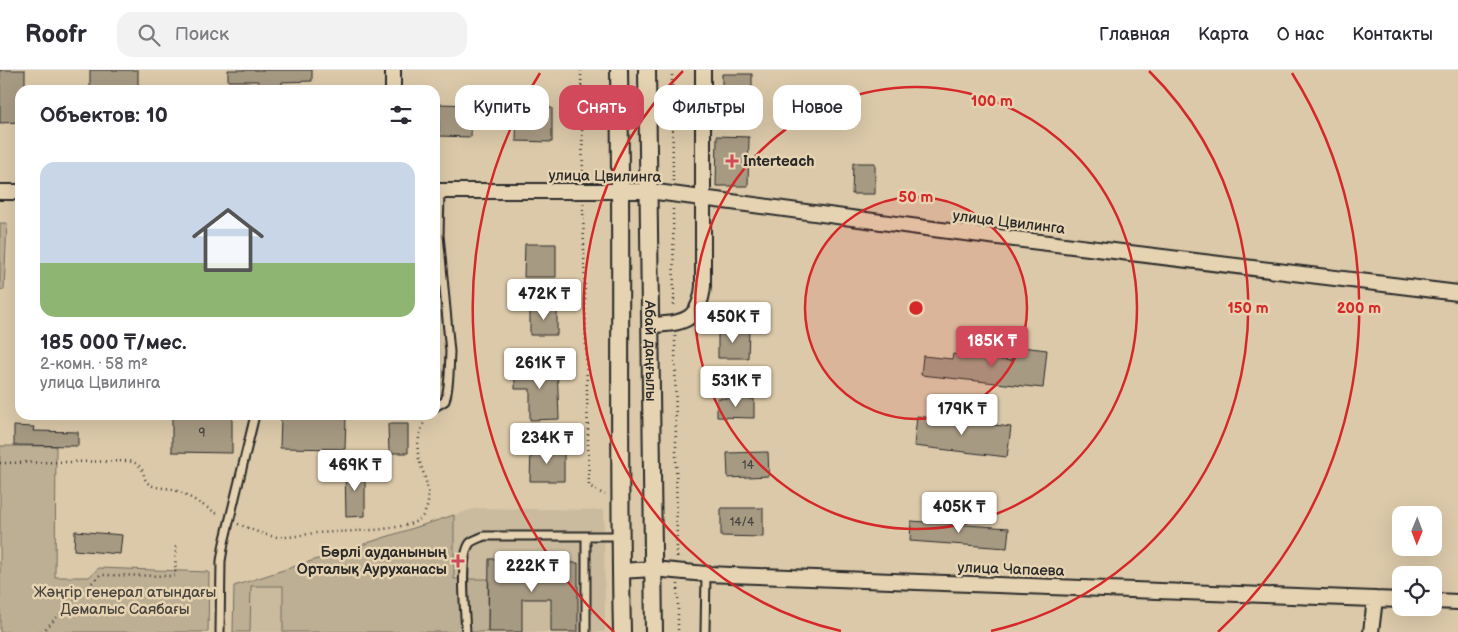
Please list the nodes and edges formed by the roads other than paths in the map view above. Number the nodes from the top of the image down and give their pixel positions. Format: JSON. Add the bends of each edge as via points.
{"nodes":[{"id":1,"x":393,"y":70,"type":"edge"},
{"id":2,"x":619,"y":70,"type":"edge"},
{"id":3,"x":648,"y":70,"type":"edge"},
{"id":4,"x":703,"y":70,"type":"edge"},
{"id":5,"x":393,"y":85,"type":"edge"},
{"id":6,"x":440,"y":191,"type":"edge"},
{"id":7,"x":621,"y":191,"type":"junction"},
{"id":8,"x":648,"y":191,"type":"junction"},
{"id":9,"x":0,"y":192,"type":"edge"},
{"id":10,"x":15,"y":192,"type":"edge"},
{"id":11,"x":704,"y":199,"type":"junction"},
{"id":12,"x":440,"y":247,"type":"edge"},
{"id":13,"x":1458,"y":293,"type":"edge"},
{"id":14,"x":651,"y":326,"type":"junction"},
{"id":15,"x":440,"y":404,"type":"edge"},
{"id":16,"x":254,"y":420,"type":"edge"},
{"id":17,"x":586,"y":536,"type":"junction"},
{"id":18,"x":620,"y":536,"type":"junction"},
{"id":19,"x":653,"y":570,"type":"junction"},
{"id":20,"x":620,"y":571,"type":"junction"},
{"id":21,"x":706,"y":574,"type":"junction"},
{"id":22,"x":1376,"y":599,"type":"junction"},
{"id":23,"x":1392,"y":600,"type":"edge"},
{"id":24,"x":1442,"y":601,"type":"edge"},
{"id":25,"x":1458,"y":602,"type":"edge"},
{"id":26,"x":220,"y":632,"type":"edge"},
{"id":27,"x":466,"y":632,"type":"edge"},
{"id":28,"x":586,"y":632,"type":"edge"},
{"id":29,"x":622,"y":632,"type":"edge"},
{"id":30,"x":654,"y":632,"type":"edge"},
{"id":31,"x":705,"y":632,"type":"edge"},
{"id":32,"x":1371,"y":632,"type":"edge"}],
"edges":[{"from":1,"to":5,"type":"street"},
{"from":2,"to":7,"type":"street","name":"Абай даңғылы"},
{"from":3,"to":8,"type":"street","name":"Абай даңғылы"},
{"from":4,"to":11,"type":"street"},
{"from":6,"to":7,"type":"street","name":"улица Цвилинга"},
{"from":7,"to":8,"type":"street","name":"улица Цвилинга"},
{"from":7,"to":18,"type":"street","name":"Абай даңғылы"},
{"from":8,"to":11,"type":"street","name":"улица Цвилинга"},
{"from":8,"to":14,"type":"street","name":"Абай даңғылы"},
{"from":9,"to":10,"type":"street"},
{"from":11,"to":13,"type":"street","name":"улица Цвилинга"},
{"from":11,"to":14,"type":"street","via":[[702,301],[693,314],[675,324]]},
{"from":12,"to":15,"type":"lane","via":[[450,352],[448,394]]},
{"from":14,"to":19,"type":"street","name":"Абай даңғылы"},
{"from":16,"to":26,"type":"lane","via":[[221,561]]},
{"from":17,"to":18,"type":"lane"},
{"from":17,"to":27,"type":"lane","via":[[484,536],[470,542],[465,554],[463,590]]},
{"from":17,"to":28,"type":"lane"},
{"from":18,"to":20,"type":"street","name":"Абай даңғылы"},
{"from":19,"to":20,"type":"street","name":"улица Чапаева"},
{"from":19,"to":21,"type":"street","name":"улица Чапаева"},
{"from":19,"to":30,"type":"street","name":"Абай даңғылы"},
{"from":20,"to":29,"type":"street","name":"Абай даңғылы"},
{"from":21,"to":22,"type":"street","name":"улица Чапаева"},
{"from":21,"to":31,"type":"lane"},
{"from":22,"to":23,"type":"street","name":"улица Чапаева"},
{"from":22,"to":32,"type":"street"},
{"from":24,"to":25,"type":"street"}]}
